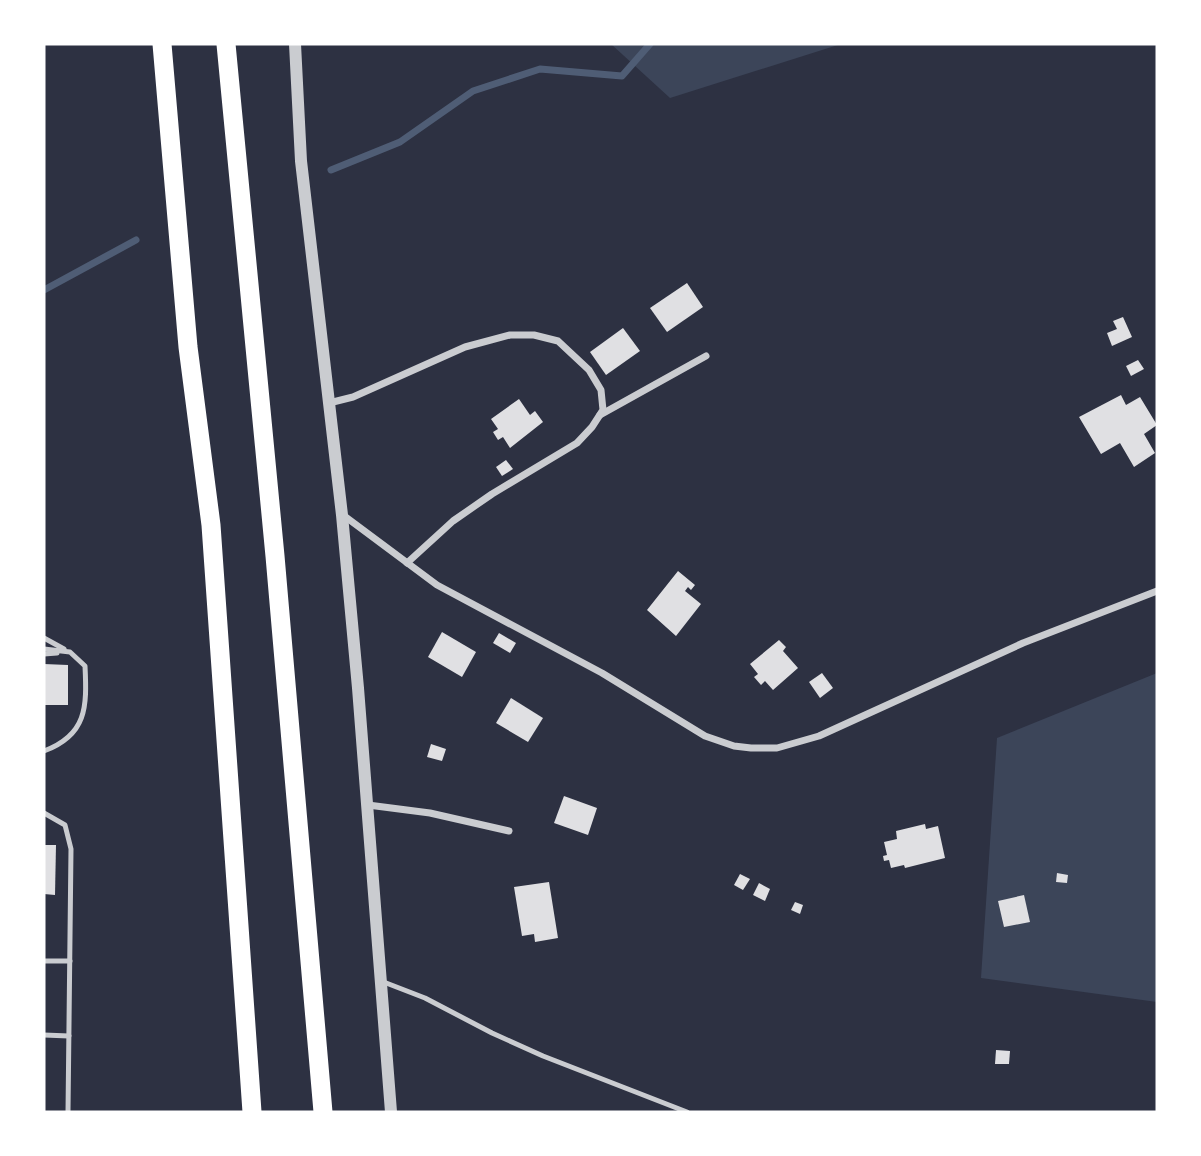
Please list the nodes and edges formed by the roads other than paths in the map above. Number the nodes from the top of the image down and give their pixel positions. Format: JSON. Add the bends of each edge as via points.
{"nodes":[{"id":1,"x":162,"y":44,"type":"edge"},
{"id":2,"x":226,"y":44,"type":"edge"},
{"id":3,"x":295,"y":44,"type":"edge"},
{"id":4,"x":706,"y":356,"type":"dead end"},
{"id":5,"x":330,"y":403,"type":"junction"},
{"id":6,"x":600,"y":415,"type":"junction"},
{"id":7,"x":342,"y":515,"type":"junction"},
{"id":8,"x":407,"y":563,"type":"junction"},
{"id":9,"x":1157,"y":591,"type":"edge"},
{"id":10,"x":44,"y":638,"type":"edge"},
{"id":11,"x":44,"y":651,"type":"edge"},
{"id":12,"x":70,"y":652,"type":"junction"},
{"id":13,"x":44,"y":751,"type":"edge"},
{"id":14,"x":368,"y":805,"type":"junction"},
{"id":15,"x":44,"y":813,"type":"edge"},
{"id":16,"x":509,"y":831,"type":"dead end"},
{"id":17,"x":44,"y":961,"type":"edge"},
{"id":18,"x":70,"y":961,"type":"junction"},
{"id":19,"x":381,"y":981,"type":"junction"},
{"id":20,"x":44,"y":1035,"type":"edge"},
{"id":21,"x":69,"y":1036,"type":"junction"},
{"id":22,"x":68,"y":1112,"type":"edge"},
{"id":23,"x":252,"y":1112,"type":"edge"},
{"id":24,"x":323,"y":1112,"type":"edge"},
{"id":25,"x":391,"y":1112,"type":"edge"},
{"id":26,"x":687,"y":1112,"type":"edge"}],
"edges":[{"from":1,"to":23,"type":"highway","via":[[188,347],[211,525]]},
{"from":2,"to":24,"type":"highway"},
{"from":3,"to":5,"type":"street","via":[[302,161]]},
{"from":4,"to":6,"type":"street"},
{"from":5,"to":6,"type":"street","via":[[354,397],[465,346],[510,335],[534,335],[558,341],[589,370],[601,390]]},
{"from":5,"to":7,"type":"street"},
{"from":6,"to":8,"type":"street","via":[[577,443],[453,521]]},
{"from":7,"to":8,"type":"street"},
{"from":7,"to":14,"type":"street"},
{"from":8,"to":9,"type":"street","via":[[437,585],[602,673],[705,736],[751,748],[777,748],[819,736],[1023,643]]},
{"from":10,"to":12,"type":"lane"},
{"from":11,"to":12,"type":"lane"},
{"from":12,"to":13,"type":"lane","via":[[85,666],[87,701],[80,723],[63,744]]},
{"from":14,"to":16,"type":"street"},
{"from":14,"to":19,"type":"street"},
{"from":15,"to":18,"type":"lane","via":[[65,825],[71,849]]},
{"from":17,"to":18,"type":"lane"},
{"from":18,"to":21,"type":"lane"},
{"from":19,"to":25,"type":"street"},
{"from":19,"to":26,"type":"lane","via":[[543,1056]]},
{"from":20,"to":21,"type":"lane"},
{"from":21,"to":22,"type":"lane"}]}
